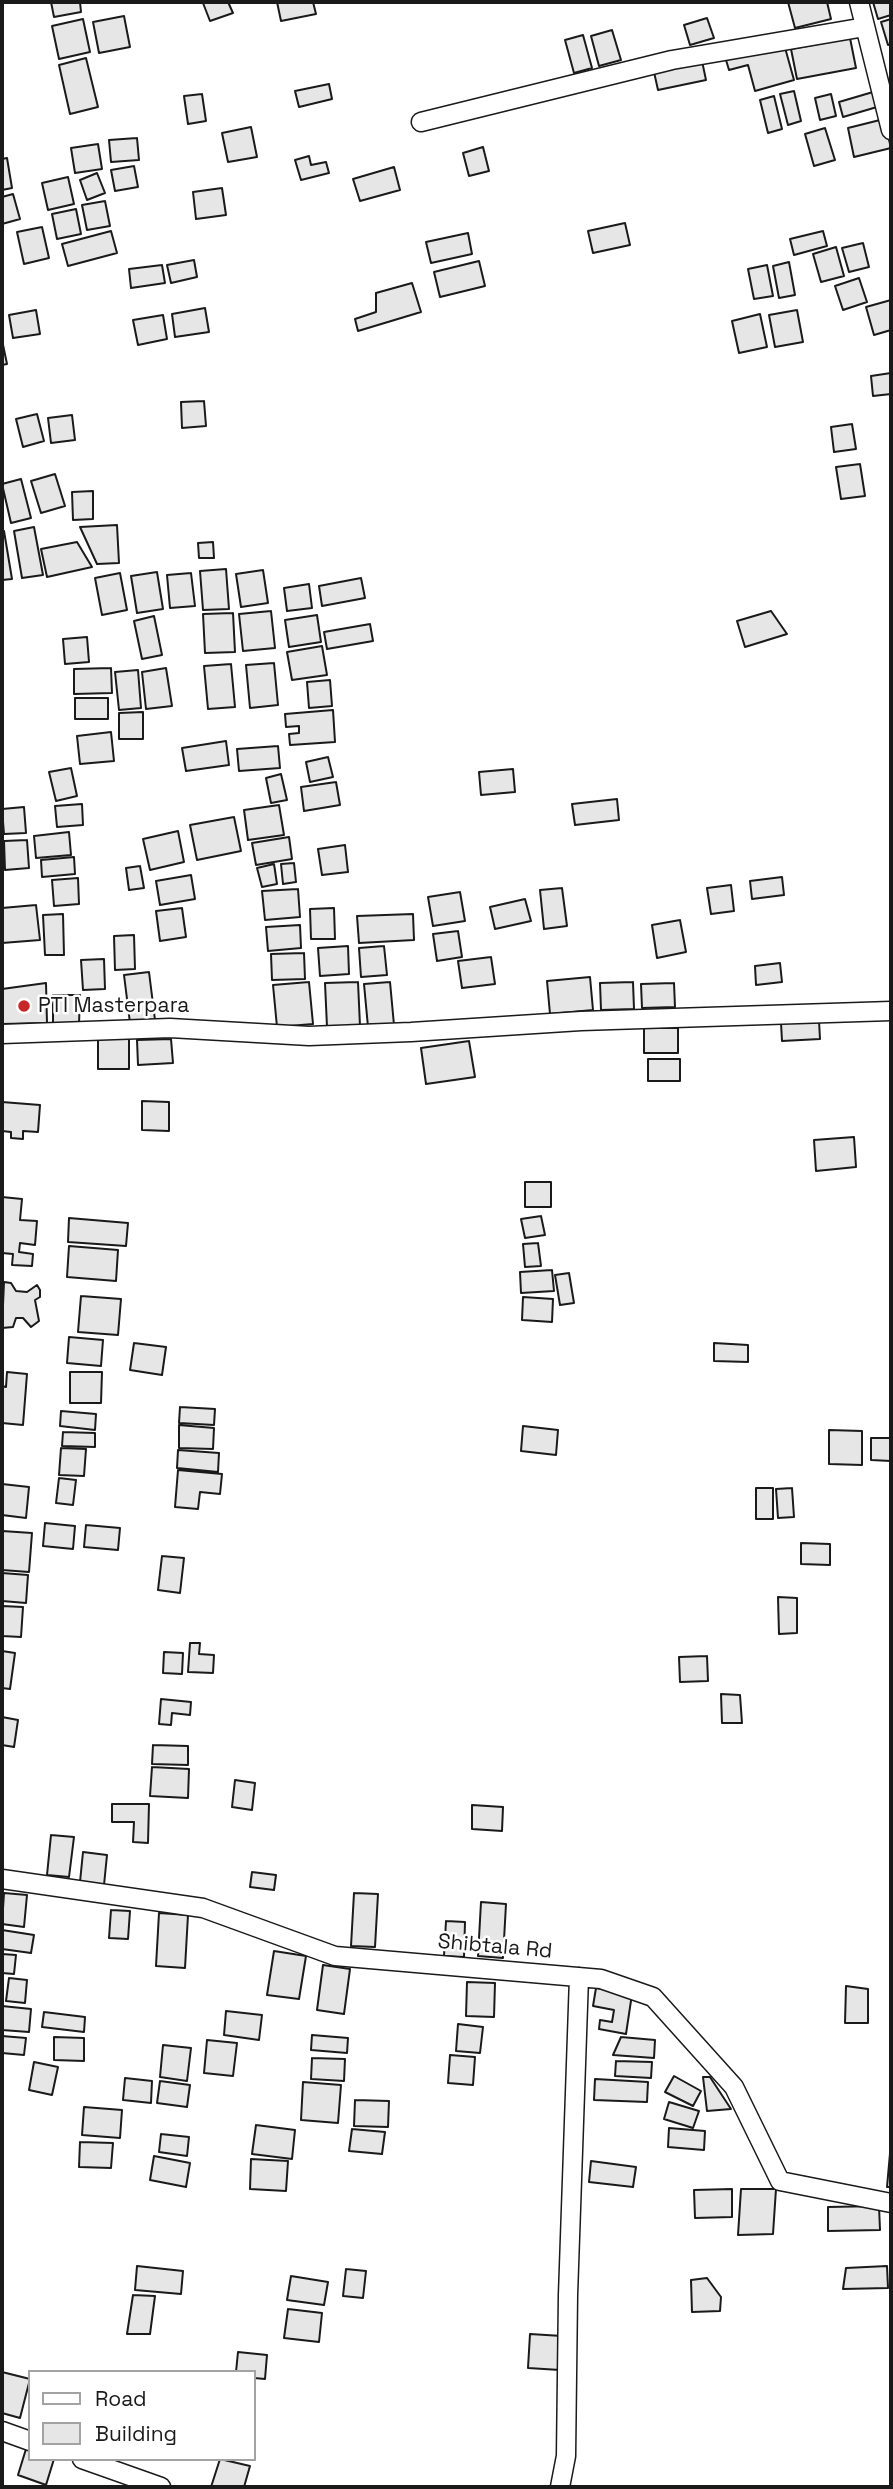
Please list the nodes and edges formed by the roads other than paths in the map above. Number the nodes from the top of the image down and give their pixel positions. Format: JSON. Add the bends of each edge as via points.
{"nodes":[{"id":1,"x":859,"y":2,"type":"edge"},
{"id":2,"x":865,"y":27,"type":"junction"},
{"id":3,"x":421,"y":122,"type":"dead end"},
{"id":4,"x":891,"y":130,"type":"edge"},
{"id":5,"x":891,"y":1011,"type":"edge"},
{"id":6,"x":2,"y":1034,"type":"edge"},
{"id":7,"x":2,"y":1879,"type":"edge"},
{"id":8,"x":579,"y":1977,"type":"junction"},
{"id":9,"x":891,"y":2203,"type":"edge"},
{"id":10,"x":2,"y":2431,"type":"edge"},
{"id":11,"x":28,"y":2440,"type":"edge"},
{"id":12,"x":88,"y":2461,"type":"edge"},
{"id":13,"x":161,"y":2487,"type":"edge"},
{"id":14,"x":560,"y":2487,"type":"edge"}],
"edges":[{"from":1,"to":2,"type":"street"},
{"from":2,"to":3,"type":"street","via":[[672,60]]},
{"from":2,"to":4,"type":"street"},
{"from":5,"to":6,"type":"street","via":[[309,1035],[170,1028]]},
{"from":7,"to":8,"type":"street","name":"Shibtala Rd","via":[[202,1908],[335,1956]]},
{"from":8,"to":9,"type":"street","name":"Shibtala Rd","via":[[601,1979],[653,1997],[734,2087],[780,2181]]},
{"from":8,"to":14,"type":"street","via":[[566,2456]]},
{"from":10,"to":11,"type":"street"},
{"from":12,"to":13,"type":"street"}]}
